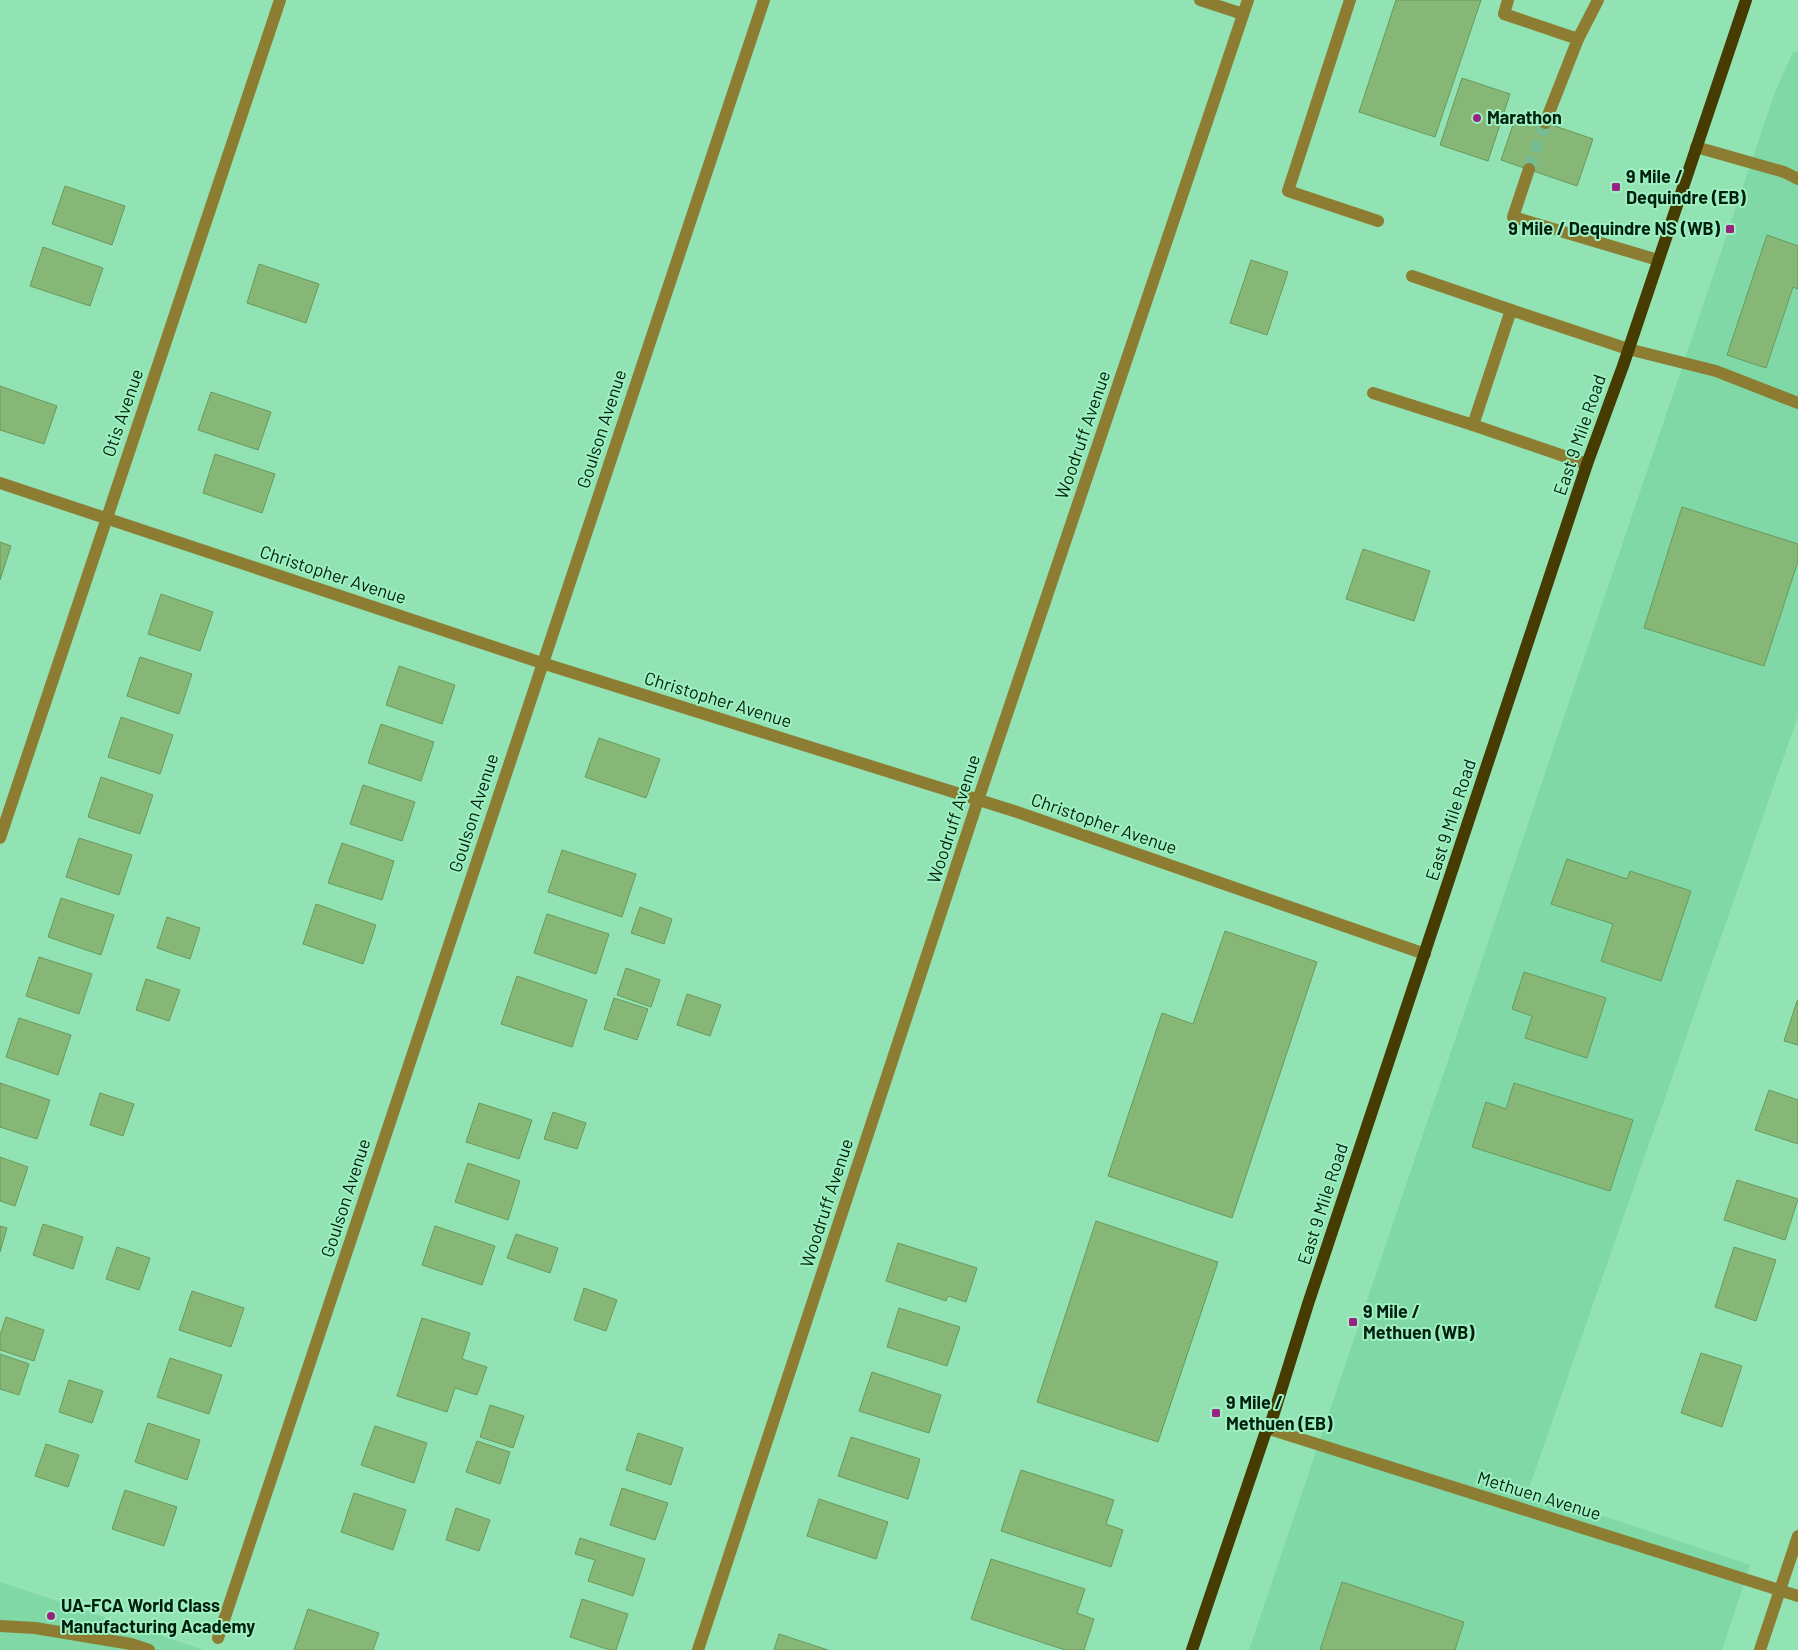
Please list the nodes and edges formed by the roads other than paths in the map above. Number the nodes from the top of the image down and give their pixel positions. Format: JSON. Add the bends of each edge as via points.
{"nodes":[{"id":1,"x":280,"y":0,"type":"edge"},
{"id":2,"x":764,"y":0,"type":"edge"},
{"id":3,"x":1200,"y":0,"type":"edge"},
{"id":4,"x":1248,"y":0,"type":"edge"},
{"id":5,"x":1350,"y":0,"type":"edge"},
{"id":6,"x":1508,"y":0,"type":"edge"},
{"id":7,"x":1598,"y":0,"type":"edge"},
{"id":8,"x":1746,"y":0,"type":"edge"},
{"id":9,"x":1243,"y":14,"type":"junction"},
{"id":10,"x":1578,"y":39,"type":"junction"},
{"id":11,"x":1545,"y":122,"type":"tunnel mouth"},
{"id":12,"x":1696,"y":146,"type":"junction"},
{"id":13,"x":1529,"y":169,"type":"tunnel mouth"},
{"id":14,"x":1798,"y":179,"type":"edge"},
{"id":15,"x":1378,"y":221,"type":"dead end"},
{"id":16,"x":1658,"y":260,"type":"junction"},
{"id":17,"x":1412,"y":276,"type":"dead end"},
{"id":18,"x":1511,"y":310,"type":"junction"},
{"id":19,"x":1628,"y":349,"type":"junction"},
{"id":20,"x":1372,"y":393,"type":"dead end"},
{"id":21,"x":1798,"y":403,"type":"edge"},
{"id":22,"x":1473,"y":426,"type":"junction"},
{"id":23,"x":1587,"y":464,"type":"junction"},
{"id":24,"x":0,"y":483,"type":"edge"},
{"id":25,"x":106,"y":518,"type":"junction"},
{"id":26,"x":542,"y":663,"type":"junction"},
{"id":27,"x":978,"y":800,"type":"junction"},
{"id":28,"x":0,"y":838,"type":"edge"},
{"id":29,"x":1425,"y":954,"type":"junction"},
{"id":30,"x":1269,"y":1429,"type":"junction"},
{"id":31,"x":1798,"y":1536,"type":"edge"},
{"id":32,"x":1780,"y":1590,"type":"junction"},
{"id":33,"x":1798,"y":1596,"type":"edge"},
{"id":34,"x":0,"y":1626,"type":"edge"},
{"id":35,"x":218,"y":1638,"type":"dead end"},
{"id":36,"x":149,"y":1650,"type":"edge"},
{"id":37,"x":698,"y":1650,"type":"edge"},
{"id":38,"x":1192,"y":1650,"type":"edge"},
{"id":39,"x":1760,"y":1650,"type":"edge"}],
"edges":[{"from":1,"to":25,"type":"street","name":"Otis Avenue"},
{"from":2,"to":26,"type":"street","name":"Goulson Avenue"},
{"from":3,"to":9,"type":"street"},
{"from":4,"to":9,"type":"street","name":"Woodruff Avenue"},
{"from":5,"to":15,"type":"street","via":[[1288,191]]},
{"from":6,"to":10,"type":"street","via":[[1504,14]]},
{"from":7,"to":10,"type":"street"},
{"from":8,"to":12,"type":"main road","name":"East 9 Mile Road"},
{"from":9,"to":27,"type":"street","name":"Woodruff Avenue"},
{"from":10,"to":11,"type":"street"},
{"from":12,"to":14,"type":"street"},
{"from":12,"to":16,"type":"main road","name":"East 9 Mile Road"},
{"from":13,"to":16,"type":"street","via":[[1513,217]]},
{"from":16,"to":19,"type":"main road","name":"East 9 Mile Road"},
{"from":17,"to":18,"type":"street"},
{"from":18,"to":19,"type":"street"},
{"from":18,"to":22,"type":"street"},
{"from":19,"to":21,"type":"street","via":[[1716,371]]},
{"from":19,"to":23,"type":"main road","name":"East 9 Mile Road"},
{"from":20,"to":22,"type":"street"},
{"from":22,"to":23,"type":"street"},
{"from":23,"to":29,"type":"main road","name":"East 9 Mile Road"},
{"from":24,"to":25,"type":"street","name":"Christopher Avenue"},
{"from":25,"to":26,"type":"street","name":"Christopher Avenue"},
{"from":25,"to":28,"type":"street","name":"Otis Avenue"},
{"from":26,"to":27,"type":"street","name":"Christopher Avenue"},
{"from":26,"to":35,"type":"street","name":"Goulson Avenue"},
{"from":27,"to":29,"type":"street","name":"Christopher Avenue"},
{"from":27,"to":37,"type":"street","name":"Woodruff Avenue"},
{"from":29,"to":30,"type":"main road","name":"East 9 Mile Road"},
{"from":30,"to":32,"type":"street","name":"Methuen Avenue"},
{"from":30,"to":38,"type":"main road","name":"East 9 Mile Road"},
{"from":31,"to":32,"type":"street"},
{"from":32,"to":33,"type":"street","name":"Methuen Avenue"},
{"from":32,"to":39,"type":"street"},
{"from":34,"to":36,"type":"street","via":[[35,1628],[122,1642]]}]}
